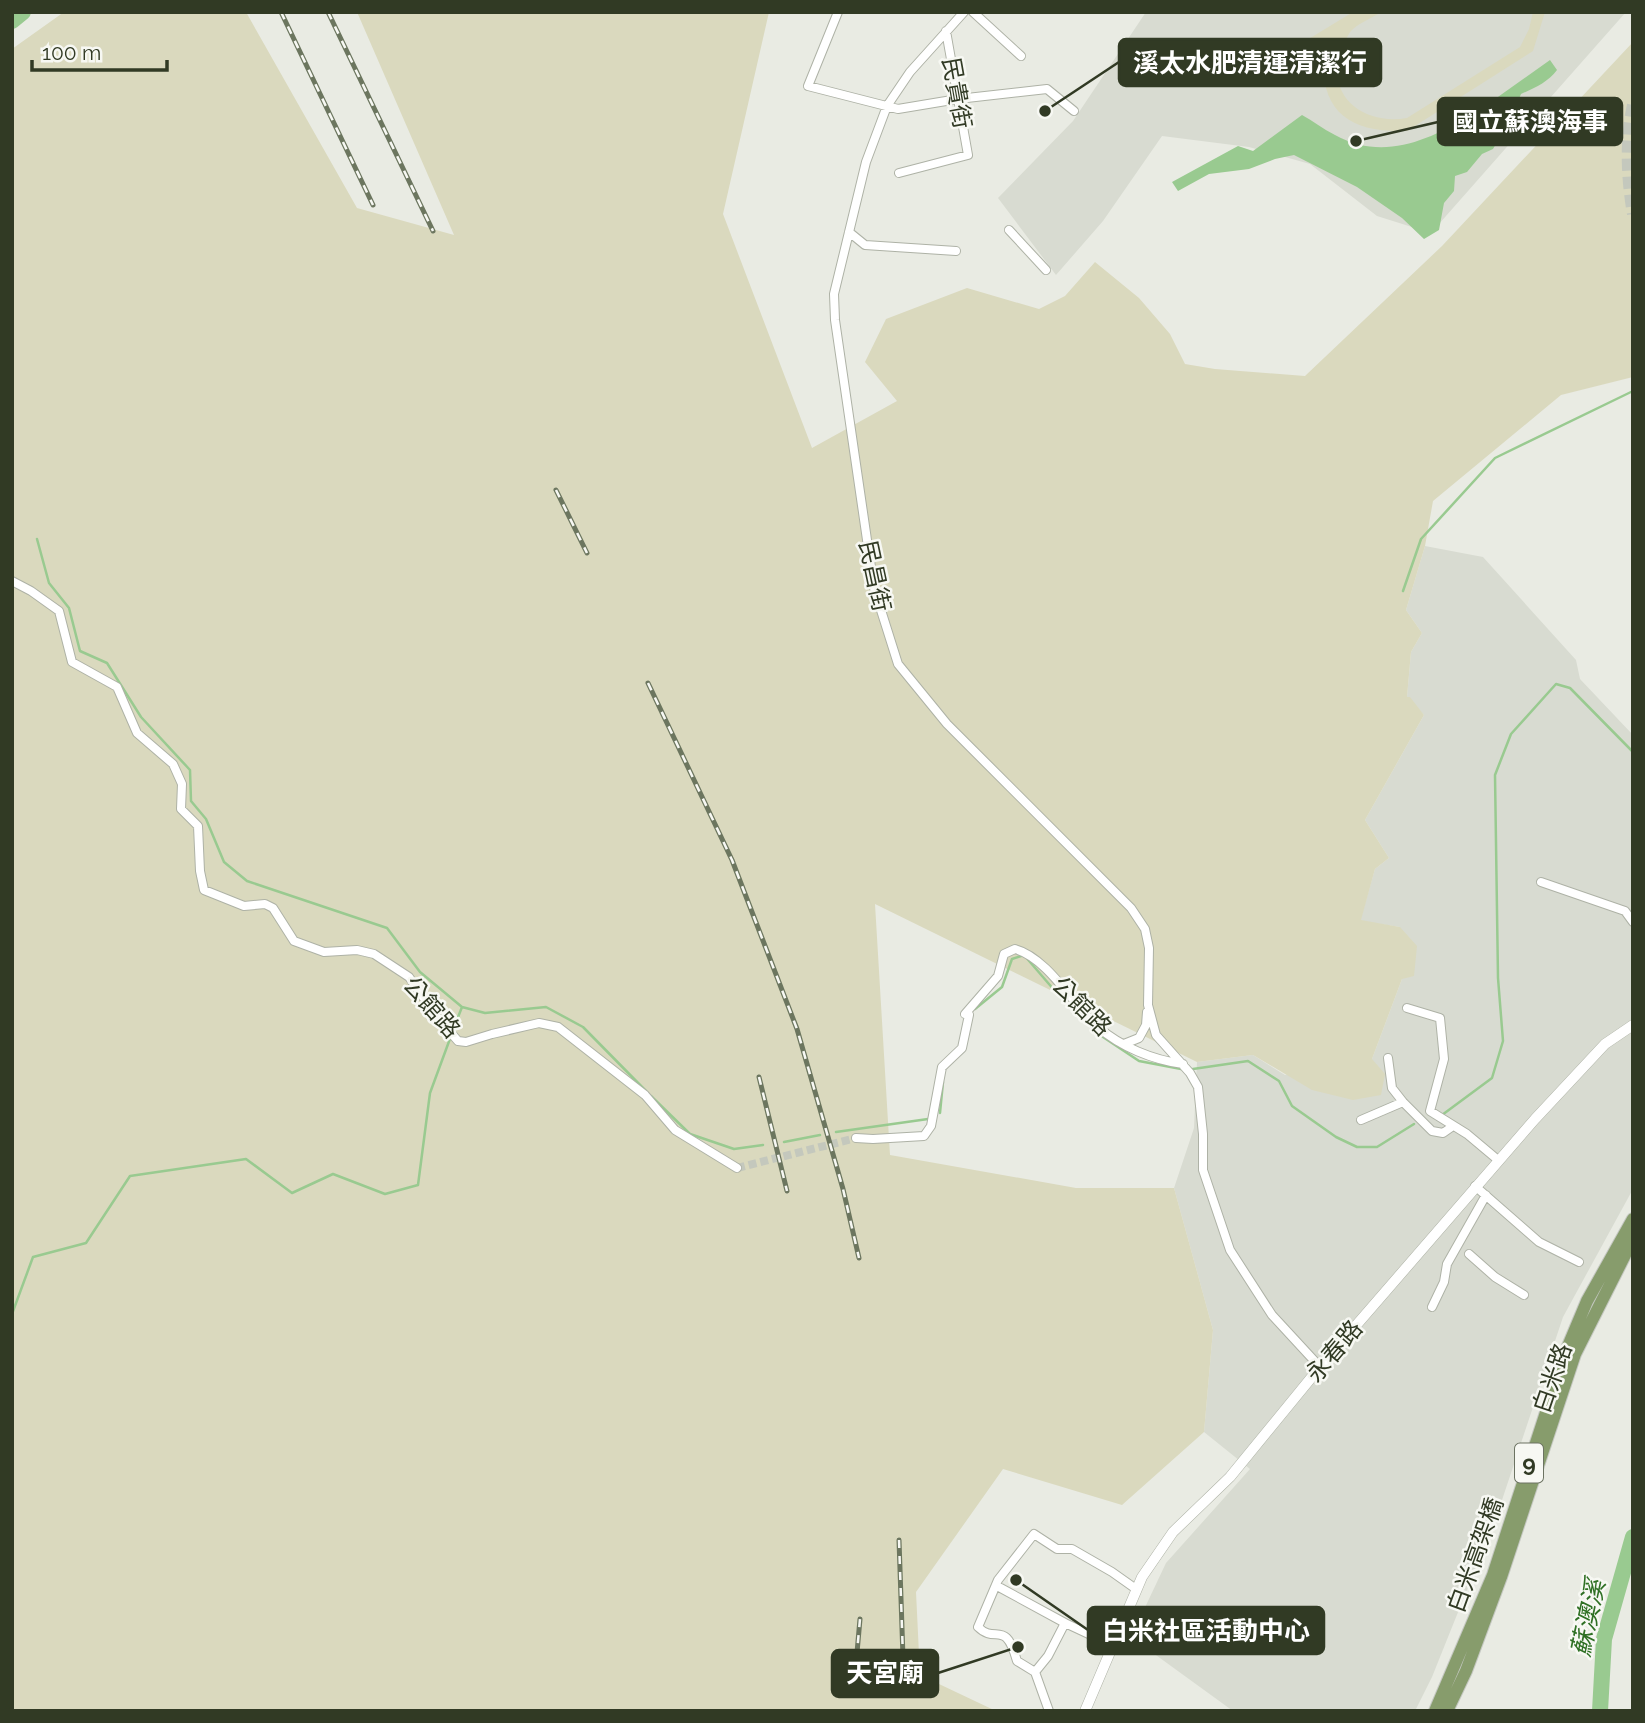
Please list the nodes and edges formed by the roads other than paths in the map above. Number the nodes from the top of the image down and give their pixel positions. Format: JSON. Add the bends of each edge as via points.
{"nodes":[{"id":1,"x":838,"y":12,"type":"edge"},
{"id":2,"x":964,"y":12,"type":"edge"},
{"id":3,"x":973,"y":12,"type":"edge"},
{"id":4,"x":946,"y":31,"type":"junction"},
{"id":5,"x":1021,"y":56,"type":"dead end"},
{"id":6,"x":958,"y":99,"type":"junction"},
{"id":7,"x":887,"y":106,"type":"junction"},
{"id":8,"x":1074,"y":111,"type":"dead end"},
{"id":9,"x":899,"y":173,"type":"dead end"},
{"id":10,"x":1009,"y":230,"type":"dead end"},
{"id":11,"x":849,"y":232,"type":"junction"},
{"id":12,"x":956,"y":251,"type":"dead end"},
{"id":13,"x":1045,"y":270,"type":"dead end"},
{"id":14,"x":12,"y":581,"type":"edge"},
{"id":15,"x":1541,"y":882,"type":"dead end"},
{"id":16,"x":1633,"y":922,"type":"edge"},
{"id":17,"x":1148,"y":1005,"type":"junction"},
{"id":18,"x":1407,"y":1008,"type":"dead end"},
{"id":19,"x":1633,"y":1025,"type":"edge"},
{"id":20,"x":1124,"y":1044,"type":"junction"},
{"id":21,"x":1388,"y":1058,"type":"dead end"},
{"id":22,"x":1183,"y":1065,"type":"junction"},
{"id":23,"x":1403,"y":1102,"type":"junction"},
{"id":24,"x":1361,"y":1121,"type":"dead end"},
{"id":25,"x":1453,"y":1126,"type":"junction"},
{"id":26,"x":856,"y":1138,"type":"tunnel mouth"},
{"id":27,"x":1498,"y":1160,"type":"junction"},
{"id":28,"x":737,"y":1168,"type":"dead end"},
{"id":29,"x":1475,"y":1186,"type":"junction"},
{"id":30,"x":1486,"y":1195,"type":"junction"},
{"id":31,"x":1633,"y":1211,"type":"edge"},
{"id":32,"x":1633,"y":1219,"type":"edge"},
{"id":33,"x":1633,"y":1239,"type":"edge"},
{"id":34,"x":1469,"y":1254,"type":"dead end"},
{"id":35,"x":1579,"y":1262,"type":"dead end"},
{"id":36,"x":1524,"y":1294,"type":"dead end"},
{"id":37,"x":1432,"y":1307,"type":"dead end"},
{"id":38,"x":1320,"y":1367,"type":"junction"},
{"id":39,"x":997,"y":1586,"type":"junction"},
{"id":40,"x":1136,"y":1589,"type":"junction"},
{"id":41,"x":1066,"y":1623,"type":"junction"},
{"id":42,"x":1112,"y":1645,"type":"junction"},
{"id":43,"x":1035,"y":1672,"type":"junction"},
{"id":44,"x":1049,"y":1711,"type":"edge"},
{"id":45,"x":1085,"y":1711,"type":"edge"},
{"id":46,"x":1432,"y":1711,"type":"edge"},
{"id":47,"x":1447,"y":1711,"type":"edge"}],
"edges":[{"from":1,"to":7,"type":"street","via":[[808,86]]},
{"from":2,"to":4,"type":"street","name":"民昌街"},
{"from":3,"to":5,"type":"street"},
{"from":4,"to":6,"type":"street","name":"民貴街"},
{"from":4,"to":7,"type":"street","name":"民昌街"},
{"from":6,"to":7,"type":"street","via":[[898,109]]},
{"from":6,"to":8,"type":"street","via":[[1047,89]]},
{"from":6,"to":9,"type":"street","name":"民貴街","via":[[968,155]]},
{"from":7,"to":11,"type":"street","name":"民昌街","via":[[866,162]]},
{"from":10,"to":13,"type":"street"},
{"from":11,"to":12,"type":"street","via":[[865,245]]},
{"from":11,"to":17,"type":"street","name":"民昌街","via":[[834,294],[835,320],[874,588],[898,664],[947,724],[1131,908],[1145,929],[1149,948]]},
{"from":14,"to":28,"type":"street","name":"公館路","via":[[59,611],[72,662],[117,687],[137,733],[173,764],[182,784],[181,809],[198,826],[204,890],[244,906],[273,908],[294,941],[324,952],[374,954],[410,976],[458,1041],[539,1023],[558,1027],[645,1096],[675,1130]]},
{"from":15,"to":16,"type":"street","via":[[1625,911]]},
{"from":17,"to":20,"type":"street","via":[[1139,1038]]},
{"from":17,"to":22,"type":"street","name":"民昌街","via":[[1156,1035]]},
{"from":18,"to":25,"type":"street","via":[[1440,1018],[1444,1059],[1430,1111]]},
{"from":19,"to":27,"type":"street","name":"永春路","via":[[1605,1044]]},
{"from":20,"to":22,"type":"street","name":"公館路"},
{"from":20,"to":26,"type":"street","name":"公館路","via":[[1098,1027],[1032,958],[1015,949],[1004,954],[998,976],[965,1014],[970,1015],[962,1048],[942,1067],[925,1136]]},
{"from":21,"to":23,"type":"street","via":[[1392,1088]]},
{"from":22,"to":38,"type":"street","via":[[1198,1087],[1203,1170],[1230,1250],[1272,1315]]},
{"from":23,"to":24,"type":"street"},
{"from":23,"to":25,"type":"street","via":[[1432,1131],[1443,1133]]},
{"from":25,"to":27,"type":"street"},
{"from":27,"to":29,"type":"street","name":"永春路"},
{"from":29,"to":30,"type":"street"},
{"from":29,"to":38,"type":"street","name":"永春路"},
{"from":30,"to":35,"type":"street","via":[[1539,1242]]},
{"from":30,"to":37,"type":"street","via":[[1447,1264]]},
{"from":31,"to":46,"type":"street","name":"白米路","via":[[1583,1298],[1562,1346],[1488,1573]]},
{"from":32,"to":46,"type":"main road","name":"白米高架橋","number":"9","via":[[1587,1301],[1566,1351],[1493,1575]]},
{"from":33,"to":47,"type":"main road","name":"白米高架橋","number":"9","via":[[1575,1354],[1501,1577]]},
{"from":34,"to":36,"type":"street"},
{"from":38,"to":40,"type":"street","name":"永春路","via":[[1230,1476],[1173,1532]]},
{"from":39,"to":40,"type":"street","via":[[1034,1534],[1057,1549],[1072,1549]]},
{"from":39,"to":41,"type":"street"},
{"from":39,"to":43,"type":"street","via":[[978,1627],[1005,1636],[1017,1661]]},
{"from":40,"to":42,"type":"street","name":"永春路"},
{"from":41,"to":42,"type":"street"},
{"from":41,"to":43,"type":"street"},
{"from":42,"to":45,"type":"street","name":"永春路"},
{"from":43,"to":44,"type":"street"}]}
